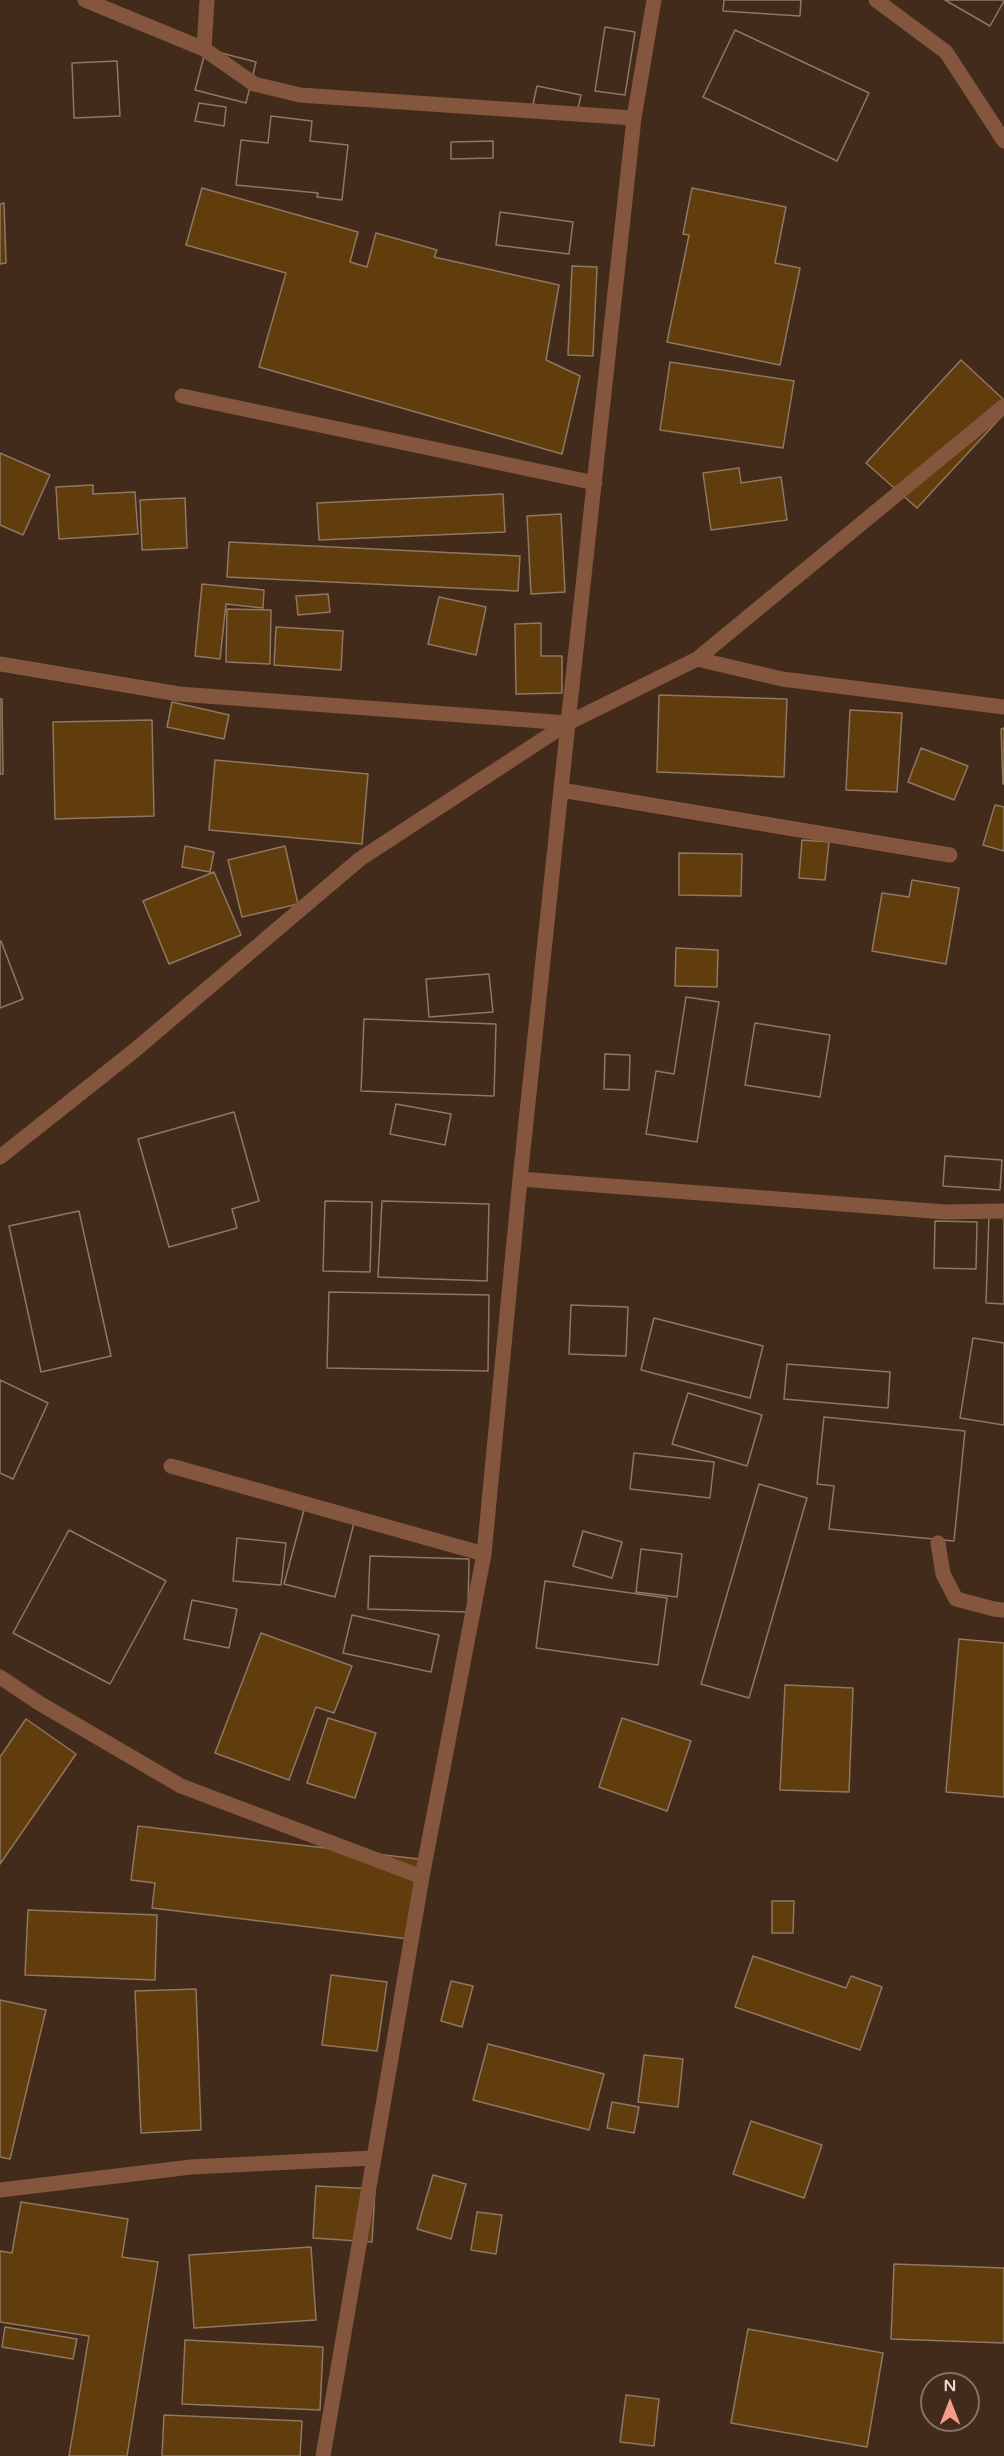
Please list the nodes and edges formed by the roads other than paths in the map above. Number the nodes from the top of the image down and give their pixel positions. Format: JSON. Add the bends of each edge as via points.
{"nodes":[{"id":1,"x":85,"y":0,"type":"edge"},
{"id":2,"x":207,"y":0,"type":"edge"},
{"id":3,"x":654,"y":0,"type":"edge"},
{"id":4,"x":876,"y":0,"type":"edge"},
{"id":5,"x":204,"y":49,"type":"junction"},
{"id":6,"x":634,"y":118,"type":"junction"},
{"id":7,"x":1004,"y":141,"type":"edge"},
{"id":8,"x":182,"y":396,"type":"dead end"},
{"id":9,"x":1004,"y":406,"type":"edge"},
{"id":10,"x":595,"y":483,"type":"junction"},
{"id":11,"x":697,"y":658,"type":"junction"},
{"id":12,"x":0,"y":664,"type":"edge"},
{"id":13,"x":1004,"y":707,"type":"edge"},
{"id":14,"x":568,"y":723,"type":"junction"},
{"id":15,"x":561,"y":790,"type":"junction"},
{"id":16,"x":950,"y":855,"type":"dead end"},
{"id":17,"x":0,"y":1157,"type":"edge"},
{"id":18,"x":520,"y":1179,"type":"junction"},
{"id":19,"x":1004,"y":1211,"type":"edge"},
{"id":20,"x":171,"y":1466,"type":"dead end"},
{"id":21,"x":938,"y":1543,"type":"dead end"},
{"id":22,"x":484,"y":1554,"type":"junction"},
{"id":23,"x":1004,"y":1610,"type":"edge"},
{"id":24,"x":0,"y":1677,"type":"edge"},
{"id":25,"x":422,"y":1877,"type":"junction"},
{"id":26,"x":374,"y":2158,"type":"junction"},
{"id":27,"x":0,"y":2190,"type":"edge"},
{"id":28,"x":323,"y":2456,"type":"edge"}],
"edges":[{"from":1,"to":5,"type":"street"},
{"from":2,"to":5,"type":"street"},
{"from":3,"to":6,"type":"street"},
{"from":4,"to":7,"type":"street","via":[[946,52]]},
{"from":5,"to":6,"type":"street","via":[[254,84],[300,95]]},
{"from":6,"to":10,"type":"street"},
{"from":8,"to":10,"type":"street"},
{"from":9,"to":11,"type":"street"},
{"from":10,"to":14,"type":"street"},
{"from":11,"to":13,"type":"street","via":[[782,679]]},
{"from":11,"to":14,"type":"street"},
{"from":12,"to":14,"type":"street","via":[[178,694]]},
{"from":14,"to":15,"type":"street"},
{"from":14,"to":17,"type":"street","via":[[360,859],[135,1050]]},
{"from":15,"to":16,"type":"street"},
{"from":15,"to":18,"type":"street"},
{"from":18,"to":19,"type":"street","via":[[945,1212]]},
{"from":18,"to":22,"type":"street"},
{"from":20,"to":22,"type":"street"},
{"from":21,"to":23,"type":"street","via":[[943,1574],[956,1599]]},
{"from":22,"to":25,"type":"street"},
{"from":24,"to":25,"type":"street","via":[[181,1786]]},
{"from":25,"to":26,"type":"street"},
{"from":26,"to":27,"type":"street","via":[[191,2166]]},
{"from":26,"to":28,"type":"street"}]}
